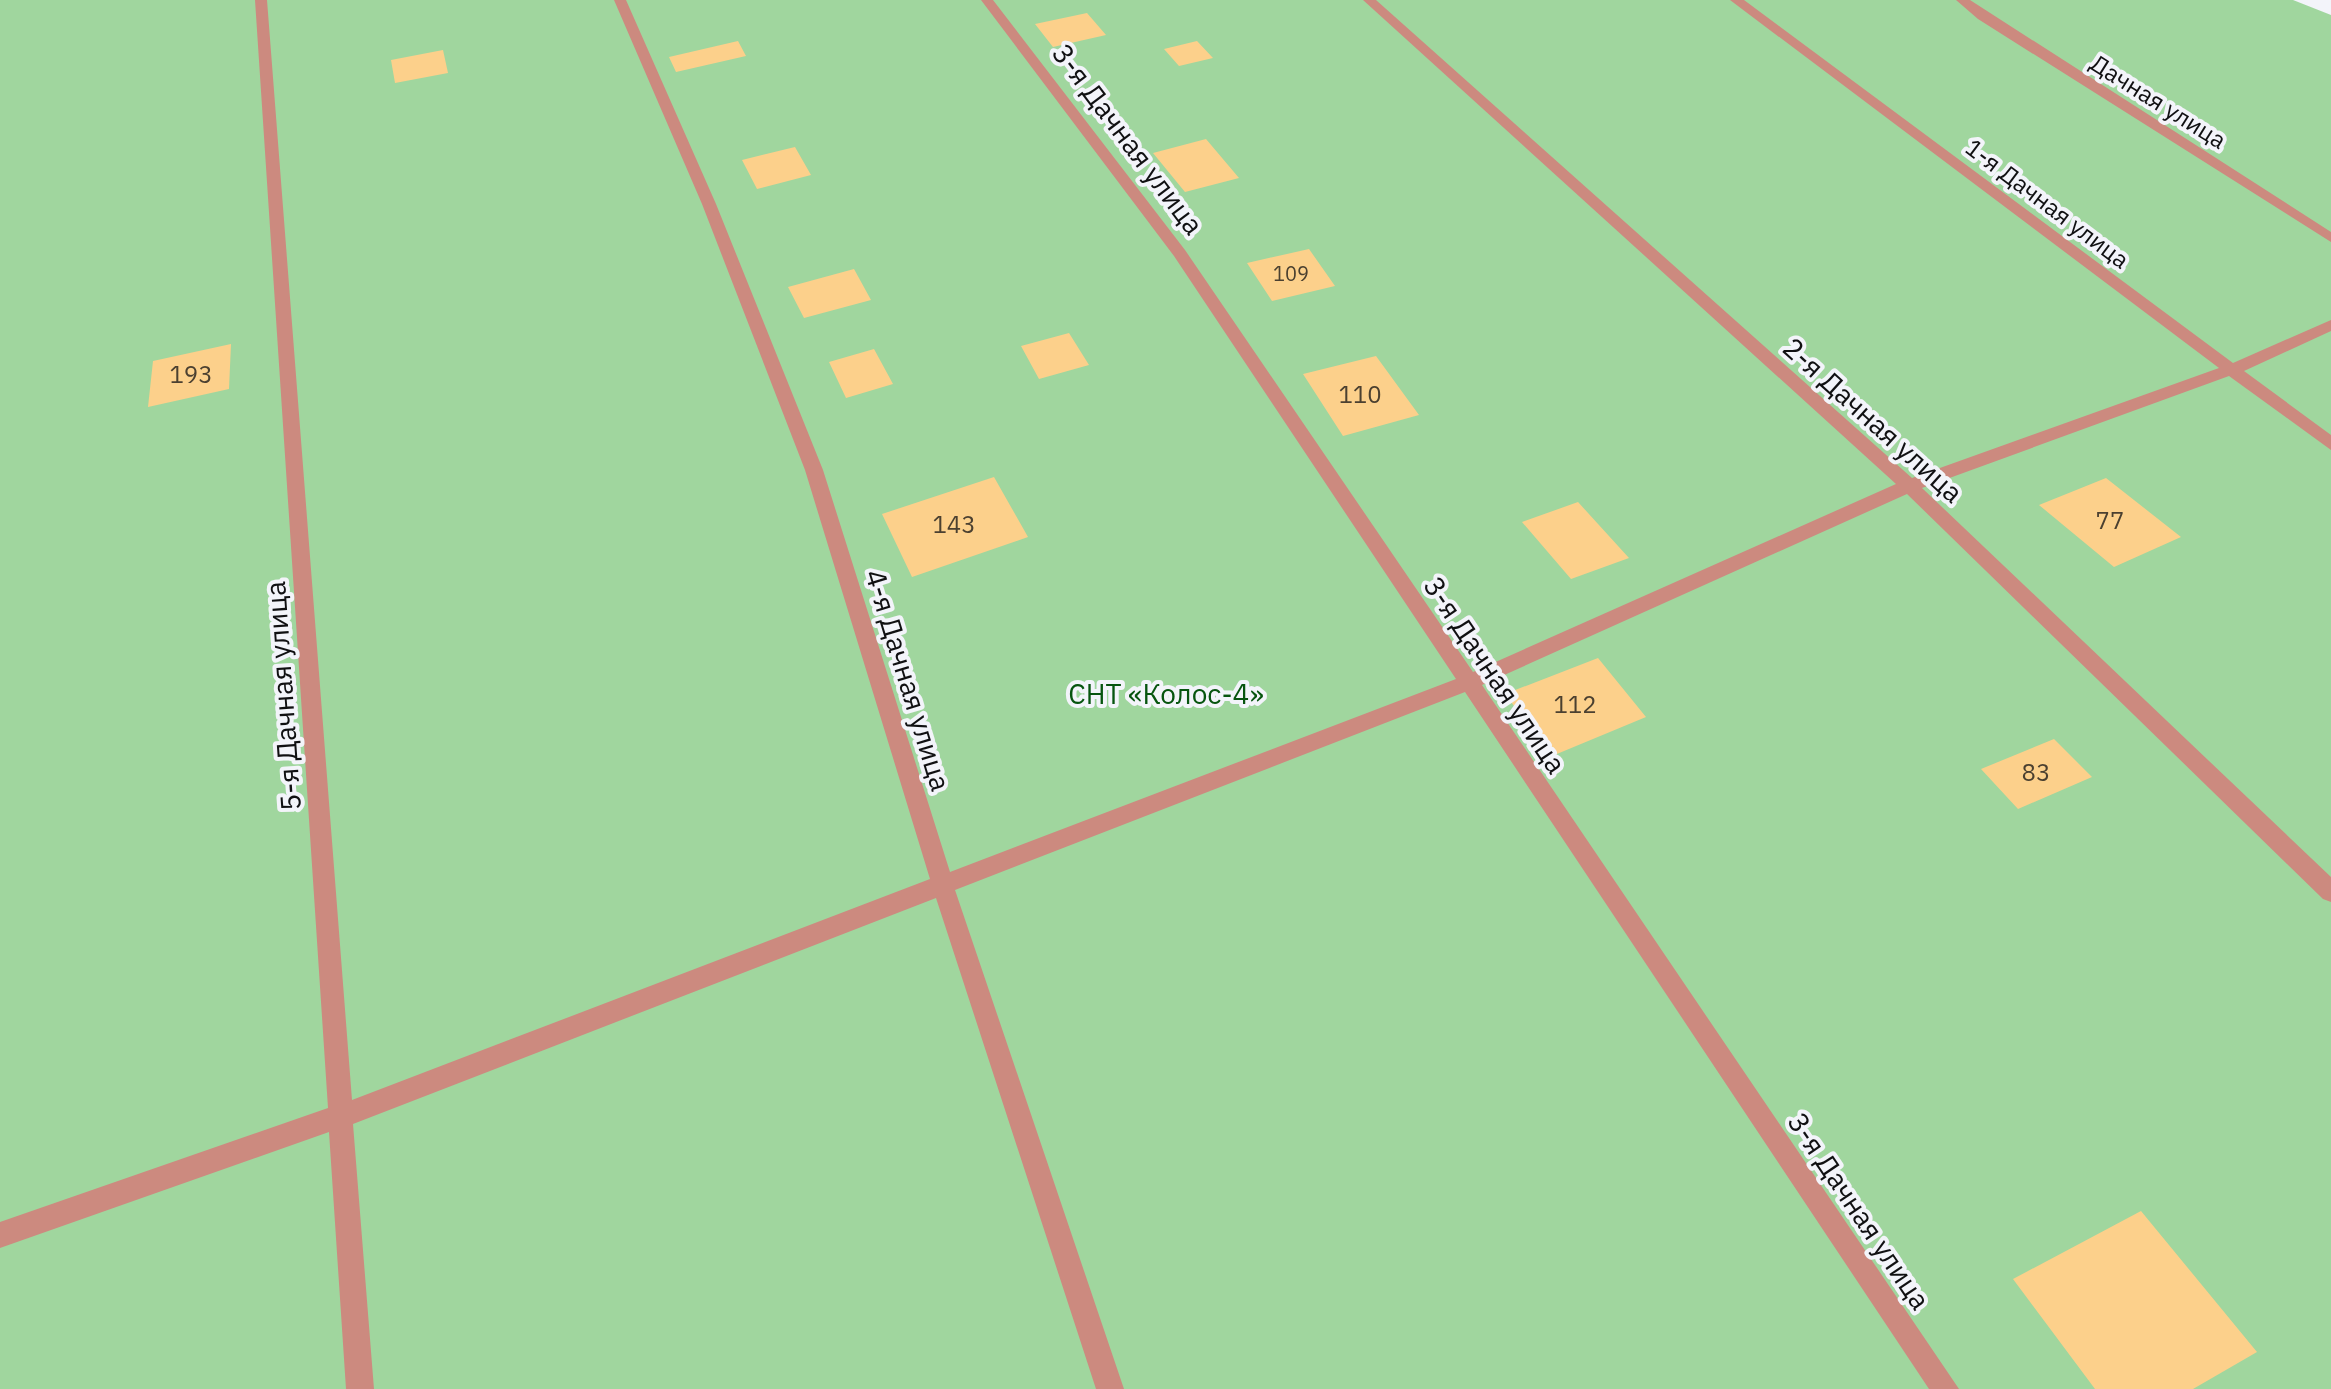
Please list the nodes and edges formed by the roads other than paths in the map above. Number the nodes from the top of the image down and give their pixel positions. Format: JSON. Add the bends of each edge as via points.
{"nodes":[{"id":1,"x":261,"y":0,"type":"edge"},
{"id":2,"x":620,"y":0,"type":"edge"},
{"id":3,"x":987,"y":0,"type":"edge"},
{"id":4,"x":1369,"y":0,"type":"edge"},
{"id":5,"x":1736,"y":0,"type":"edge"},
{"id":6,"x":1962,"y":0,"type":"edge"},
{"id":7,"x":2331,"y":238,"type":"edge"},
{"id":8,"x":2331,"y":325,"type":"edge"},
{"id":9,"x":2233,"y":369,"type":"junction"},
{"id":10,"x":2331,"y":444,"type":"edge"},
{"id":11,"x":1909,"y":486,"type":"junction"},
{"id":12,"x":1467,"y":683,"type":"junction"},
{"id":13,"x":942,"y":883,"type":"junction"},
{"id":14,"x":2331,"y":892,"type":"edge"},
{"id":15,"x":341,"y":1116,"type":"junction"},
{"id":16,"x":0,"y":1235,"type":"edge"},
{"id":17,"x":360,"y":1389,"type":"edge"},
{"id":18,"x":1110,"y":1389,"type":"edge"},
{"id":19,"x":1945,"y":1389,"type":"edge"}],
"edges":[{"from":1,"to":15,"type":"street","name":"5-я Дачная улица"},
{"from":2,"to":13,"type":"street","name":"4-я Дачная улица","via":[[709,204],[814,470]]},
{"from":3,"to":12,"type":"street","name":"3-я Дачная улица","via":[[1180,253]]},
{"from":4,"to":11,"type":"street","name":"2-я Дачная улица"},
{"from":5,"to":9,"type":"street","name":"1-я Дачная улица"},
{"from":6,"to":7,"type":"street","name":"Дачная улица"},
{"from":8,"to":9,"type":"street"},
{"from":9,"to":10,"type":"street","name":"1-я Дачная улица"},
{"from":9,"to":11,"type":"street"},
{"from":11,"to":12,"type":"street"},
{"from":11,"to":14,"type":"street","name":"2-я Дачная улица"},
{"from":12,"to":13,"type":"street"},
{"from":12,"to":19,"type":"street","name":"3-я Дачная улица"},
{"from":13,"to":15,"type":"street"},
{"from":13,"to":18,"type":"street","name":"4-я Дачная улица"},
{"from":15,"to":16,"type":"street"},
{"from":15,"to":17,"type":"street","name":"5-я Дачная улица"}]}
